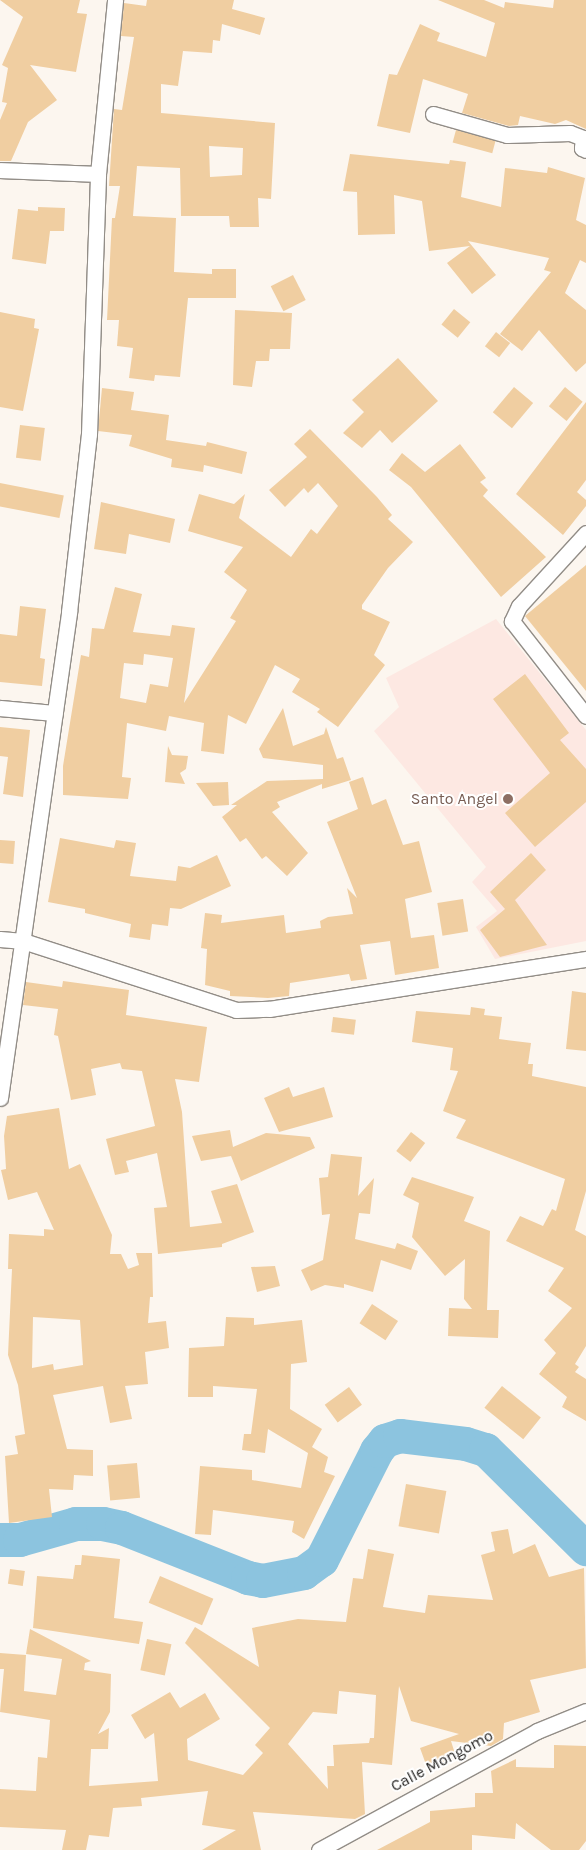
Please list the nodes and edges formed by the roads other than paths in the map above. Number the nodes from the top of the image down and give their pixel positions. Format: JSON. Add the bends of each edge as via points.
{"nodes":[{"id":1,"x":115,"y":0,"type":"edge"},
{"id":2,"x":433,"y":114,"type":"dead end"},
{"id":3,"x":585,"y":146,"type":"edge"},
{"id":4,"x":0,"y":170,"type":"edge"},
{"id":5,"x":98,"y":174,"type":"junction"},
{"id":6,"x":586,"y":533,"type":"edge"},
{"id":7,"x":0,"y":708,"type":"edge"},
{"id":8,"x":55,"y":713,"type":"junction"},
{"id":9,"x":586,"y":716,"type":"edge"},
{"id":10,"x":0,"y":939,"type":"edge"},
{"id":11,"x":24,"y":941,"type":"junction"},
{"id":12,"x":586,"y":959,"type":"edge"},
{"id":13,"x":0,"y":1098,"type":"edge"},
{"id":14,"x":586,"y":1711,"type":"edge"},
{"id":15,"x":320,"y":1850,"type":"edge"}],
"edges":[{"from":1,"to":5,"type":"street"},
{"from":2,"to":3,"type":"street","via":[[507,134],[570,133],[583,138]]},
{"from":4,"to":5,"type":"street"},
{"from":5,"to":8,"type":"street","via":[[89,434]]},
{"from":6,"to":9,"type":"street","via":[[519,606],[512,621]]},
{"from":7,"to":8,"type":"street"},
{"from":8,"to":11,"type":"street"},
{"from":10,"to":11,"type":"street"},
{"from":11,"to":12,"type":"street","via":[[236,1010],[269,1010]]},
{"from":11,"to":13,"type":"street"},
{"from":14,"to":15,"type":"street","name":"Calle Mongomo","via":[[537,1731]]}]}
